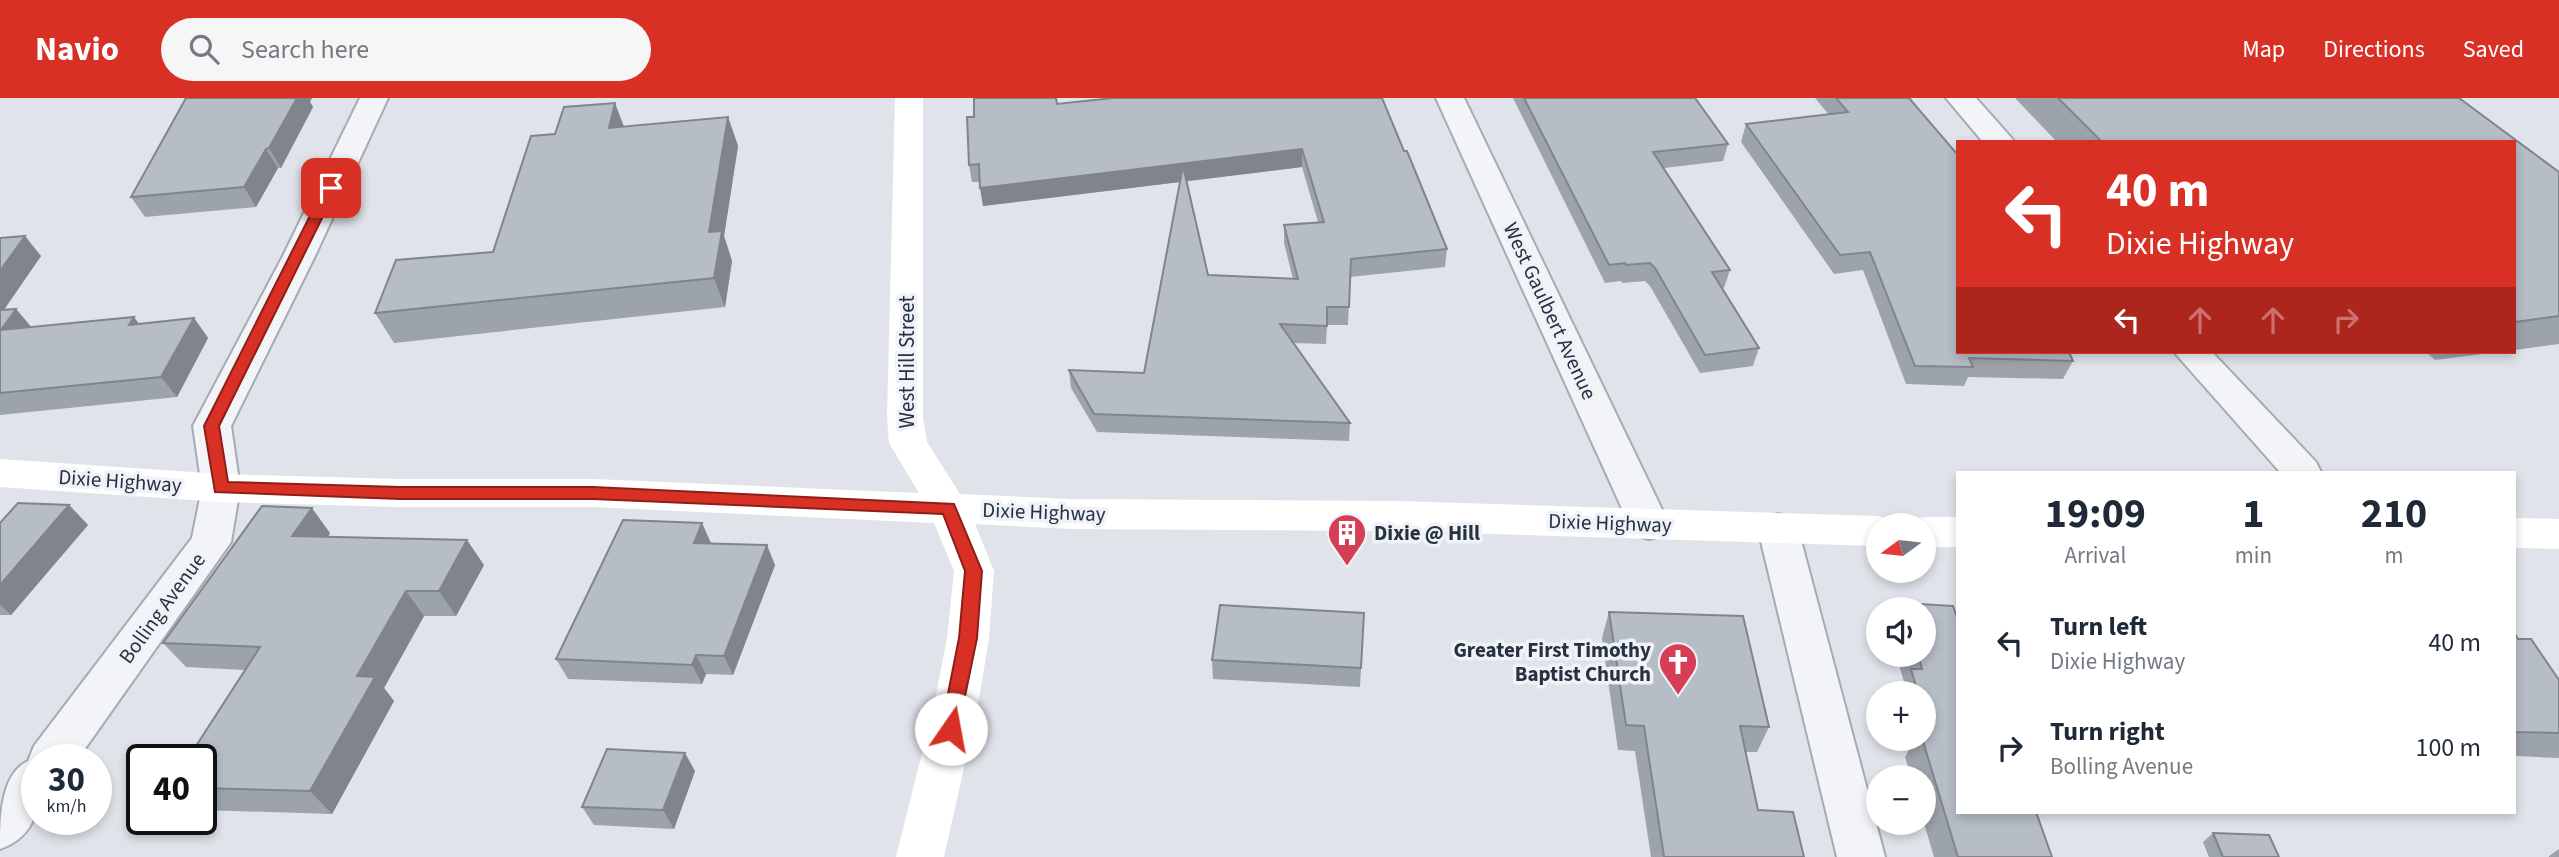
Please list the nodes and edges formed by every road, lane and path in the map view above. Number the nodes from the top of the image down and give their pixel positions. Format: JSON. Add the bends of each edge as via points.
{"nodes":[{"id":1,"x":374,"y":98,"type":"edge"},
{"id":2,"x":909,"y":98,"type":"edge"},
{"id":3,"x":1450,"y":98,"type":"edge"},
{"id":4,"x":1960,"y":98,"type":"edge"},
{"id":5,"x":1998,"y":140,"type":"edge"},
{"id":6,"x":2194,"y":354,"type":"edge"},
{"id":7,"x":2301,"y":471,"type":"edge"},
{"id":8,"x":0,"y":473,"type":"edge"},
{"id":9,"x":221,"y":488,"type":"junction"},
{"id":10,"x":948,"y":508,"type":"junction"},
{"id":11,"x":1649,"y":524,"type":"junction"},
{"id":12,"x":1778,"y":529,"type":"junction"},
{"id":13,"x":1866,"y":531,"type":"edge"},
{"id":14,"x":1936,"y":531,"type":"edge"},
{"id":15,"x":1956,"y":532,"type":"edge"},
{"id":16,"x":2516,"y":533,"type":"edge"},
{"id":17,"x":2559,"y":534,"type":"edge"},
{"id":18,"x":62,"y":744,"type":"edge"},
{"id":19,"x":21,"y":800,"type":"edge"},
{"id":20,"x":0,"y":828,"type":"edge"},
{"id":21,"x":920,"y":857,"type":"edge"},
{"id":22,"x":1861,"y":857,"type":"edge"}],
"edges":[{"from":1,"to":9,"type":"street","name":"Bolling Avenue","via":[[212,426]]},
{"from":2,"to":10,"type":"street","name":"West Hill Street","via":[[905,417],[908,443]]},
{"from":3,"to":11,"type":"street","name":"West Gaulbert Avenue"},
{"from":4,"to":5,"type":"street"},
{"from":6,"to":7,"type":"street"},
{"from":8,"to":9,"type":"street","name":"Dixie Highway"},
{"from":9,"to":10,"type":"street","name":"Dixie Highway","via":[[593,493]]},
{"from":9,"to":18,"type":"street","name":"Bolling Avenue","via":[[211,542]]},
{"from":10,"to":11,"type":"street","name":"Dixie Highway"},
{"from":10,"to":21,"type":"street","name":"West Hill Street","via":[[974,571],[956,705]]},
{"from":11,"to":12,"type":"street","name":"Dixie Highway"},
{"from":12,"to":13,"type":"street","name":"Dixie Highway"},
{"from":12,"to":22,"type":"street"},
{"from":14,"to":15,"type":"street"},
{"from":16,"to":17,"type":"street"},
{"from":19,"to":20,"type":"street"}]}
